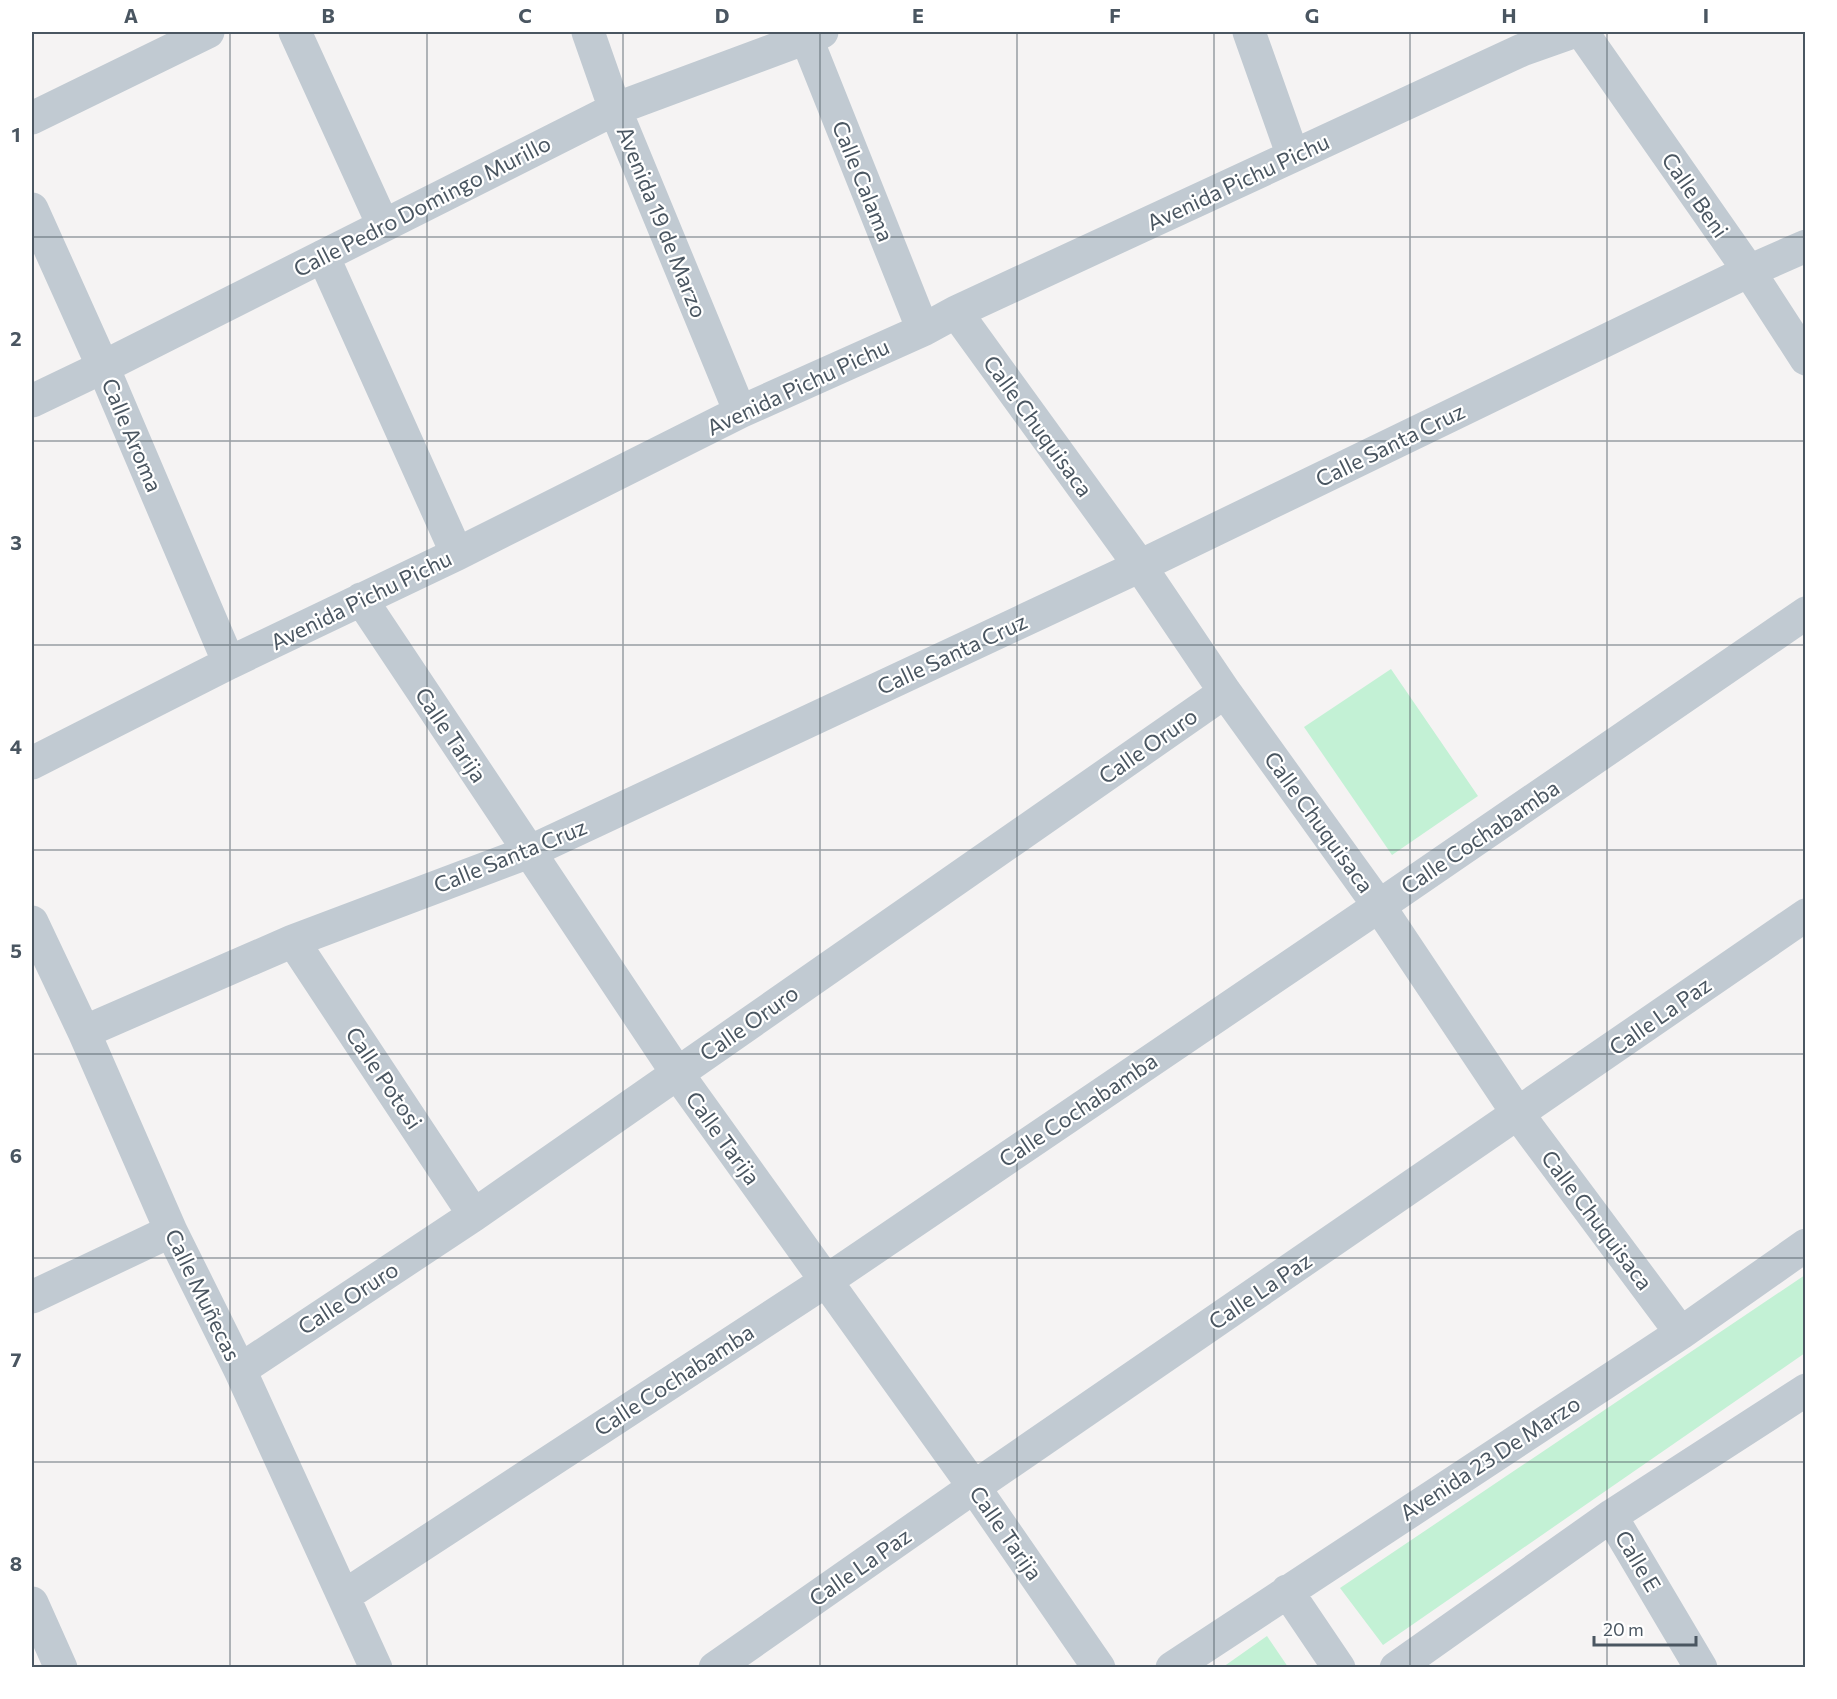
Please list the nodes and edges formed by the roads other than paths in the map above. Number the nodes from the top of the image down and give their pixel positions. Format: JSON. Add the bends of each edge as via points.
{"nodes":[{"id":1,"x":208,"y":32,"type":"edge"},
{"id":2,"x":295,"y":32,"type":"edge"},
{"id":3,"x":588,"y":32,"type":"edge"},
{"id":4,"x":1249,"y":32,"type":"edge"},
{"id":5,"x":1573,"y":32,"type":"edge"},
{"id":6,"x":1582,"y":32,"type":"edge"},
{"id":7,"x":811,"y":34,"type":"edge"},
{"id":8,"x":1519,"y":40,"type":"edge"},
{"id":9,"x":615,"y":109,"type":"junction"},
{"id":10,"x":32,"y":118,"type":"edge"},
{"id":11,"x":1293,"y":156,"type":"junction"},
{"id":12,"x":32,"y":209,"type":"edge"},
{"id":13,"x":383,"y":225,"type":"junction"},
{"id":14,"x":1806,"y":246,"type":"edge"},
{"id":15,"x":323,"y":256,"type":"junction"},
{"id":16,"x":1749,"y":272,"type":"junction"},
{"id":17,"x":956,"y":312,"type":"junction"},
{"id":18,"x":923,"y":330,"type":"junction"},
{"id":19,"x":1806,"y":359,"type":"edge"},
{"id":20,"x":103,"y":367,"type":"junction"},
{"id":21,"x":32,"y":401,"type":"edge"},
{"id":22,"x":740,"y":412,"type":"junction"},
{"id":23,"x":457,"y":554,"type":"junction"},
{"id":24,"x":1140,"y":566,"type":"junction"},
{"id":25,"x":361,"y":599,"type":"junction"},
{"id":26,"x":1806,"y":613,"type":"edge"},
{"id":27,"x":230,"y":663,"type":"junction"},
{"id":28,"x":1225,"y":692,"type":"junction"},
{"id":29,"x":32,"y":763,"type":"edge"},
{"id":30,"x":529,"y":852,"type":"junction"},
{"id":31,"x":1379,"y":906,"type":"junction"},
{"id":32,"x":1806,"y":915,"type":"edge"},
{"id":33,"x":32,"y":922,"type":"edge"},
{"id":34,"x":293,"y":941,"type":"junction"},
{"id":35,"x":84,"y":1032,"type":"junction"},
{"id":36,"x":677,"y":1073,"type":"junction"},
{"id":37,"x":1518,"y":1114,"type":"junction"},
{"id":38,"x":474,"y":1215,"type":"junction"},
{"id":39,"x":171,"y":1231,"type":"junction"},
{"id":40,"x":1806,"y":1245,"type":"edge"},
{"id":41,"x":826,"y":1281,"type":"junction"},
{"id":42,"x":32,"y":1297,"type":"edge"},
{"id":43,"x":1681,"y":1333,"type":"junction"},
{"id":44,"x":240,"y":1370,"type":"junction"},
{"id":45,"x":1806,"y":1390,"type":"edge"},
{"id":46,"x":974,"y":1487,"type":"junction"},
{"id":47,"x":1611,"y":1516,"type":"junction"},
{"id":48,"x":1287,"y":1591,"type":"junction"},
{"id":49,"x":344,"y":1596,"type":"junction"},
{"id":50,"x":32,"y":1603,"type":"edge"},
{"id":51,"x":61,"y":1668,"type":"edge"},
{"id":52,"x":376,"y":1668,"type":"edge"},
{"id":53,"x":715,"y":1668,"type":"edge"},
{"id":54,"x":1099,"y":1668,"type":"edge"},
{"id":55,"x":1172,"y":1668,"type":"edge"},
{"id":56,"x":1339,"y":1668,"type":"edge"},
{"id":57,"x":1396,"y":1668,"type":"edge"},
{"id":58,"x":1701,"y":1668,"type":"edge"}],
"edges":[{"from":1,"to":10,"type":"street"},
{"from":2,"to":13,"type":"street"},
{"from":3,"to":9,"type":"street","name":"Avenida 19 de Marzo"},
{"from":4,"to":11,"type":"street"},
{"from":5,"to":8,"type":"street","name":"Avenida Pichu Pichu"},
{"from":6,"to":16,"type":"street","name":"Calle Beni"},
{"from":7,"to":9,"type":"street","name":"Calle Pedro Domingo Murillo"},
{"from":7,"to":18,"type":"street","name":"Calle Calama"},
{"from":8,"to":11,"type":"street","name":"Avenida Pichu Pichu"},
{"from":9,"to":13,"type":"street","name":"Calle Pedro Domingo Murillo"},
{"from":9,"to":22,"type":"street","name":"Avenida 19 de Marzo"},
{"from":11,"to":17,"type":"street","name":"Avenida Pichu Pichu"},
{"from":12,"to":20,"type":"street","name":"Calle Aroma"},
{"from":13,"to":15,"type":"street","name":"Calle Pedro Domingo Murillo"},
{"from":14,"to":16,"type":"street","name":"Calle Santa Cruz"},
{"from":15,"to":20,"type":"street","name":"Calle Pedro Domingo Murillo"},
{"from":15,"to":23,"type":"street"},
{"from":16,"to":19,"type":"street","name":"Calle Beni"},
{"from":16,"to":24,"type":"street","name":"Calle Santa Cruz"},
{"from":17,"to":18,"type":"street","name":"Avenida Pichu Pichu"},
{"from":17,"to":24,"type":"street","name":"Calle Chuquisaca"},
{"from":18,"to":22,"type":"street","name":"Avenida Pichu Pichu"},
{"from":20,"to":21,"type":"street","name":"Calle Pedro Domingo Murillo"},
{"from":20,"to":27,"type":"street","name":"Calle Aroma"},
{"from":22,"to":23,"type":"street","name":"Avenida Pichu Pichu"},
{"from":23,"to":25,"type":"street","name":"Avenida Pichu Pichu"},
{"from":24,"to":28,"type":"street","name":"Calle Chuquisaca"},
{"from":24,"to":30,"type":"street","name":"Calle Santa Cruz"},
{"from":25,"to":27,"type":"street","name":"Avenida Pichu Pichu"},
{"from":25,"to":30,"type":"street","name":"Calle Tarija"},
{"from":26,"to":31,"type":"street","name":"Calle Cochabamba"},
{"from":27,"to":29,"type":"street","name":"Avenida Pichu Pichu"},
{"from":28,"to":31,"type":"street","name":"Calle Chuquisaca"},
{"from":28,"to":36,"type":"street","name":"Calle Oruro"},
{"from":30,"to":34,"type":"street","name":"Calle Santa Cruz"},
{"from":30,"to":36,"type":"street","name":"Calle Tarija"},
{"from":31,"to":37,"type":"street","name":"Calle Chuquisaca"},
{"from":31,"to":41,"type":"street","name":"Calle Cochabamba"},
{"from":32,"to":37,"type":"street","name":"Calle La Paz"},
{"from":33,"to":35,"type":"street","name":"Calle Muñecas"},
{"from":34,"to":35,"type":"street","name":"Calle Santa Cruz"},
{"from":34,"to":38,"type":"street","name":"Calle Potosi"},
{"from":35,"to":39,"type":"street","name":"Calle Muñecas"},
{"from":36,"to":38,"type":"street","name":"Calle Oruro"},
{"from":36,"to":41,"type":"street","name":"Calle Tarija"},
{"from":37,"to":43,"type":"street","name":"Calle Chuquisaca"},
{"from":37,"to":46,"type":"street","name":"Calle La Paz"},
{"from":38,"to":44,"type":"street","name":"Calle Oruro"},
{"from":39,"to":42,"type":"street"},
{"from":39,"to":44,"type":"street","name":"Calle Muñecas"},
{"from":40,"to":43,"type":"street","name":"Avenida 23 De Marzo"},
{"from":41,"to":46,"type":"street","name":"Calle Tarija"},
{"from":41,"to":49,"type":"street","name":"Calle Cochabamba"},
{"from":43,"to":48,"type":"street","name":"Avenida 23 De Marzo"},
{"from":44,"to":49,"type":"street","name":"Calle Muñecas"},
{"from":45,"to":47,"type":"street"},
{"from":46,"to":53,"type":"street","name":"Calle La Paz"},
{"from":46,"to":54,"type":"street","name":"Calle Tarija"},
{"from":47,"to":57,"type":"street"},
{"from":47,"to":58,"type":"street","name":"Calle E"},
{"from":48,"to":55,"type":"street","name":"Avenida 23 De Marzo"},
{"from":48,"to":56,"type":"street"},
{"from":49,"to":52,"type":"street","name":"Calle Muñecas"},
{"from":50,"to":51,"type":"street"}]}
